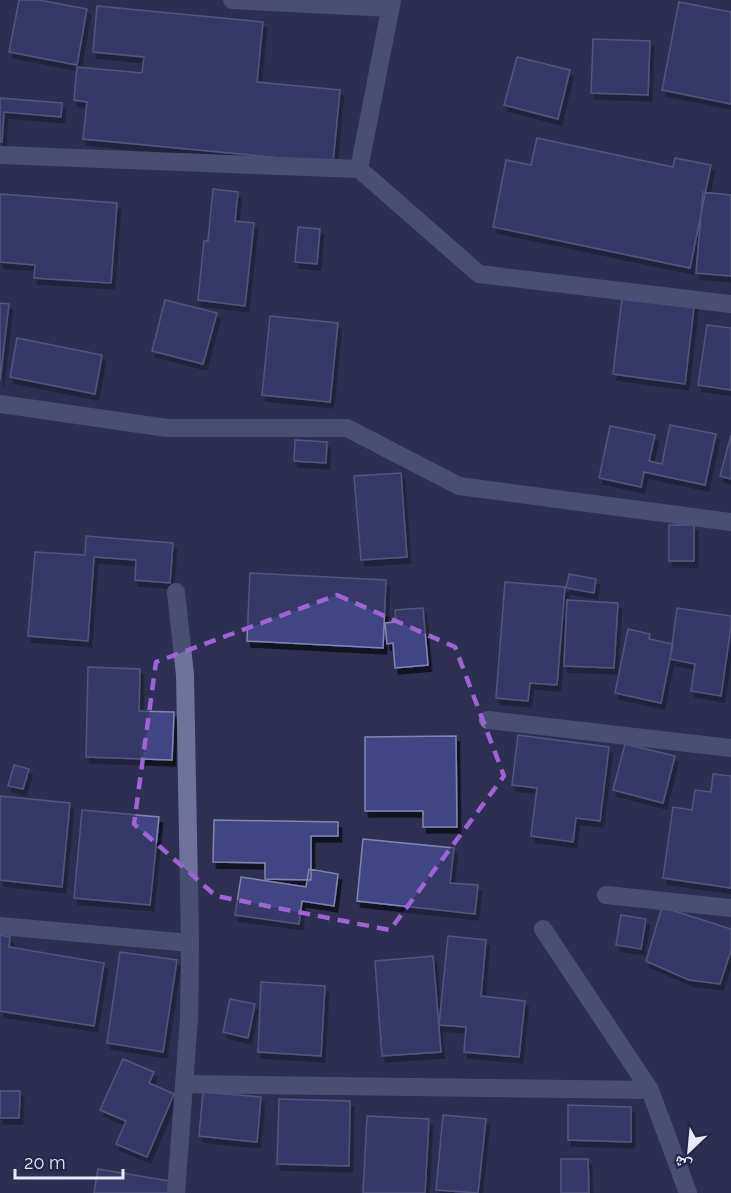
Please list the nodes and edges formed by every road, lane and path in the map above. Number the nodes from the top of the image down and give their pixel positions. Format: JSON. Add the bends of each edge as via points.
{"nodes":[{"id":1,"x":232,"y":0,"type":"edge"},
{"id":2,"x":391,"y":4,"type":"edge"},
{"id":3,"x":0,"y":155,"type":"edge"},
{"id":4,"x":359,"y":169,"type":"junction"},
{"id":5,"x":731,"y":304,"type":"edge"},
{"id":6,"x":0,"y":404,"type":"edge"},
{"id":7,"x":731,"y":522,"type":"edge"},
{"id":8,"x":176,"y":592,"type":"dead end"},
{"id":9,"x":488,"y":720,"type":"dead end"},
{"id":10,"x":731,"y":748,"type":"edge"},
{"id":11,"x":606,"y":895,"type":"dead end"},
{"id":12,"x":731,"y":908,"type":"edge"},
{"id":13,"x":0,"y":926,"type":"edge"},
{"id":14,"x":543,"y":929,"type":"dead end"},
{"id":15,"x":190,"y":943,"type":"junction"},
{"id":16,"x":185,"y":1084,"type":"junction"},
{"id":17,"x":650,"y":1090,"type":"junction"},
{"id":18,"x":176,"y":1193,"type":"edge"},
{"id":19,"x":688,"y":1193,"type":"edge"}],
"edges":[{"from":1,"to":2,"type":"street"},
{"from":2,"to":4,"type":"street"},
{"from":3,"to":4,"type":"street"},
{"from":4,"to":5,"type":"street","via":[[479,274]]},
{"from":6,"to":7,"type":"street","via":[[167,428],[347,428],[459,486]]},
{"from":8,"to":15,"type":"street","via":[[186,675]]},
{"from":9,"to":10,"type":"street"},
{"from":11,"to":12,"type":"street"},
{"from":13,"to":15,"type":"street"},
{"from":14,"to":17,"type":"street"},
{"from":15,"to":16,"type":"street"},
{"from":16,"to":17,"type":"street"},
{"from":16,"to":18,"type":"street"},
{"from":17,"to":19,"type":"street"}]}
